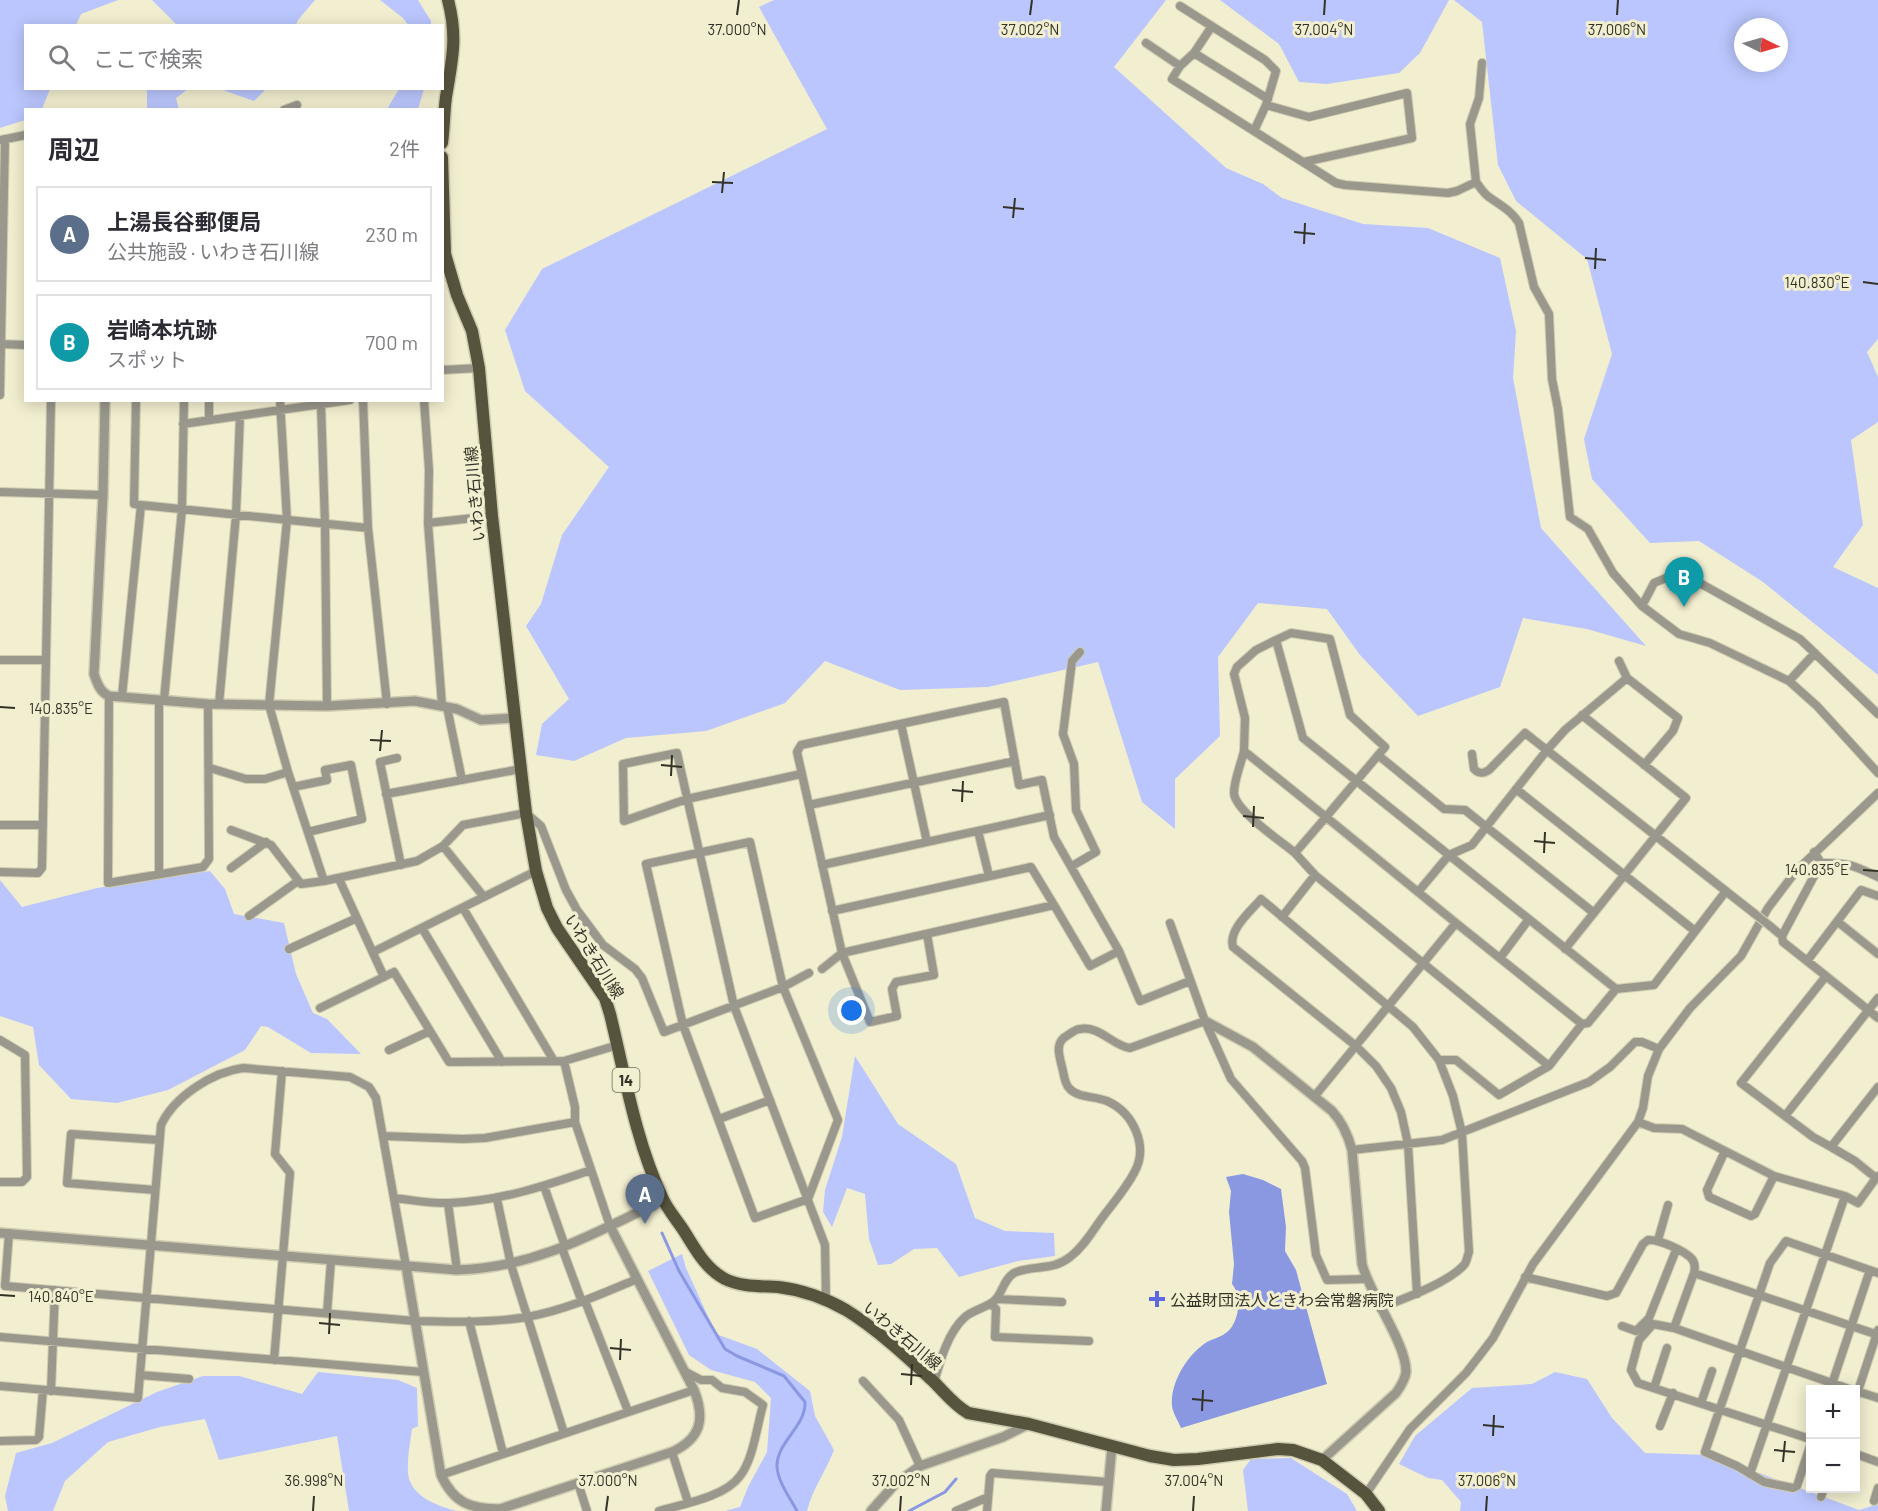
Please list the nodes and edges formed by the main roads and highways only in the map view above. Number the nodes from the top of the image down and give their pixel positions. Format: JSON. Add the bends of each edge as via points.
{"nodes":[{"id":1,"x":448,"y":0,"type":"edge"},
{"id":2,"x":444,"y":121,"type":"edge"},
{"id":3,"x":444,"y":235,"type":"edge"},
{"id":4,"x":1379,"y":1511,"type":"edge"}],
"edges":[{"from":1,"to":2,"type":"main road","via":[[455,47]]},
{"from":3,"to":4,"type":"main road","name":"いわき石川線","number":"14","via":[[445,254],[472,331],[479,368],[492,516],[536,871],[557,928],[605,998],[636,1127],[663,1200],[703,1262],[724,1279],[748,1286],[796,1290],[826,1299],[863,1321],[968,1413],[1173,1460],[1293,1450],[1322,1460],[1366,1494]]}]}
